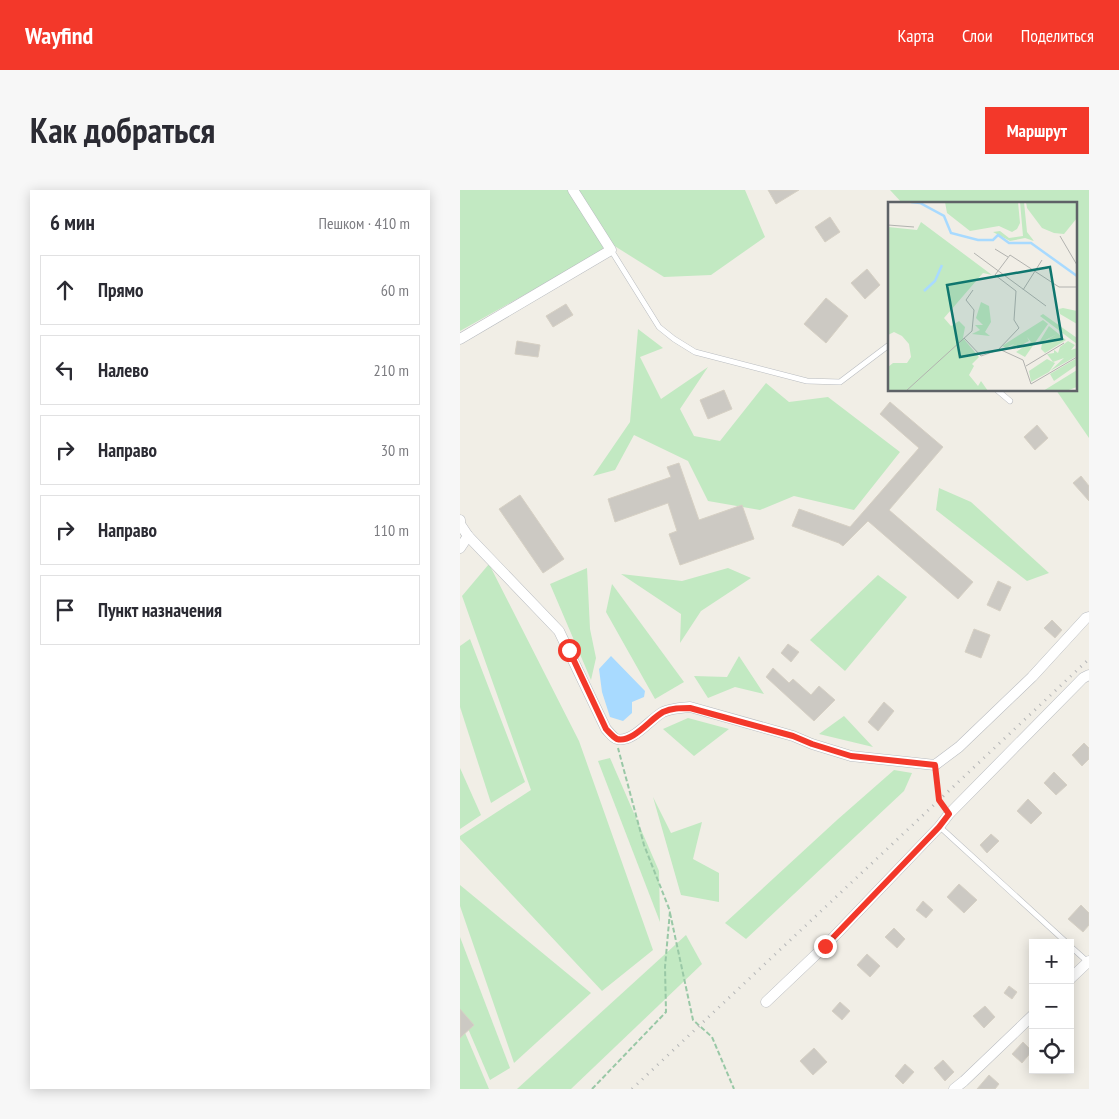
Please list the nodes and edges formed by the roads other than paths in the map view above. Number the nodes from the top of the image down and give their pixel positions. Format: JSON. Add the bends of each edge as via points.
{"nodes":[{"id":1,"x":573,"y":190,"type":"edge"},
{"id":2,"x":611,"y":250,"type":"junction"},
{"id":3,"x":460,"y":339,"type":"edge"},
{"id":4,"x":888,"y":345,"type":"edge"},
{"id":5,"x":998,"y":391,"type":"edge"},
{"id":6,"x":1010,"y":401,"type":"dead end"},
{"id":7,"x":460,"y":520,"type":"edge"},
{"id":8,"x":468,"y":536,"type":"junction"},
{"id":9,"x":460,"y":548,"type":"edge"},
{"id":10,"x":1089,"y":618,"type":"edge"},
{"id":11,"x":1089,"y":675,"type":"edge"},
{"id":12,"x":939,"y":827,"type":"junction"},
{"id":13,"x":1062,"y":939,"type":"edge"},
{"id":14,"x":1074,"y":949,"type":"edge"},
{"id":15,"x":1089,"y":962,"type":"edge"},
{"id":16,"x":1074,"y":975,"type":"edge"},
{"id":17,"x":766,"y":1002,"type":"dead end"},
{"id":18,"x":1029,"y":1019,"type":"edge"},
{"id":19,"x":954,"y":1089,"type":"edge"}],
"edges":[{"from":1,"to":2,"type":"street"},
{"from":2,"to":3,"type":"street"},
{"from":2,"to":4,"type":"lane","via":[[659,327],[695,352],[807,381],[840,382]]},
{"from":5,"to":6,"type":"lane"},
{"from":7,"to":8,"type":"street"},
{"from":8,"to":9,"type":"street"},
{"from":8,"to":10,"type":"street","via":[[560,632],[606,729],[616,739],[626,740],[668,710],[690,708],[793,736],[851,756],[935,765],[959,747]]},
{"from":11,"to":12,"type":"street"},
{"from":12,"to":13,"type":"lane"},
{"from":12,"to":17,"type":"street","via":[[825,946]]},
{"from":14,"to":15,"type":"lane"},
{"from":15,"to":16,"type":"street"},
{"from":18,"to":19,"type":"street"}]}
